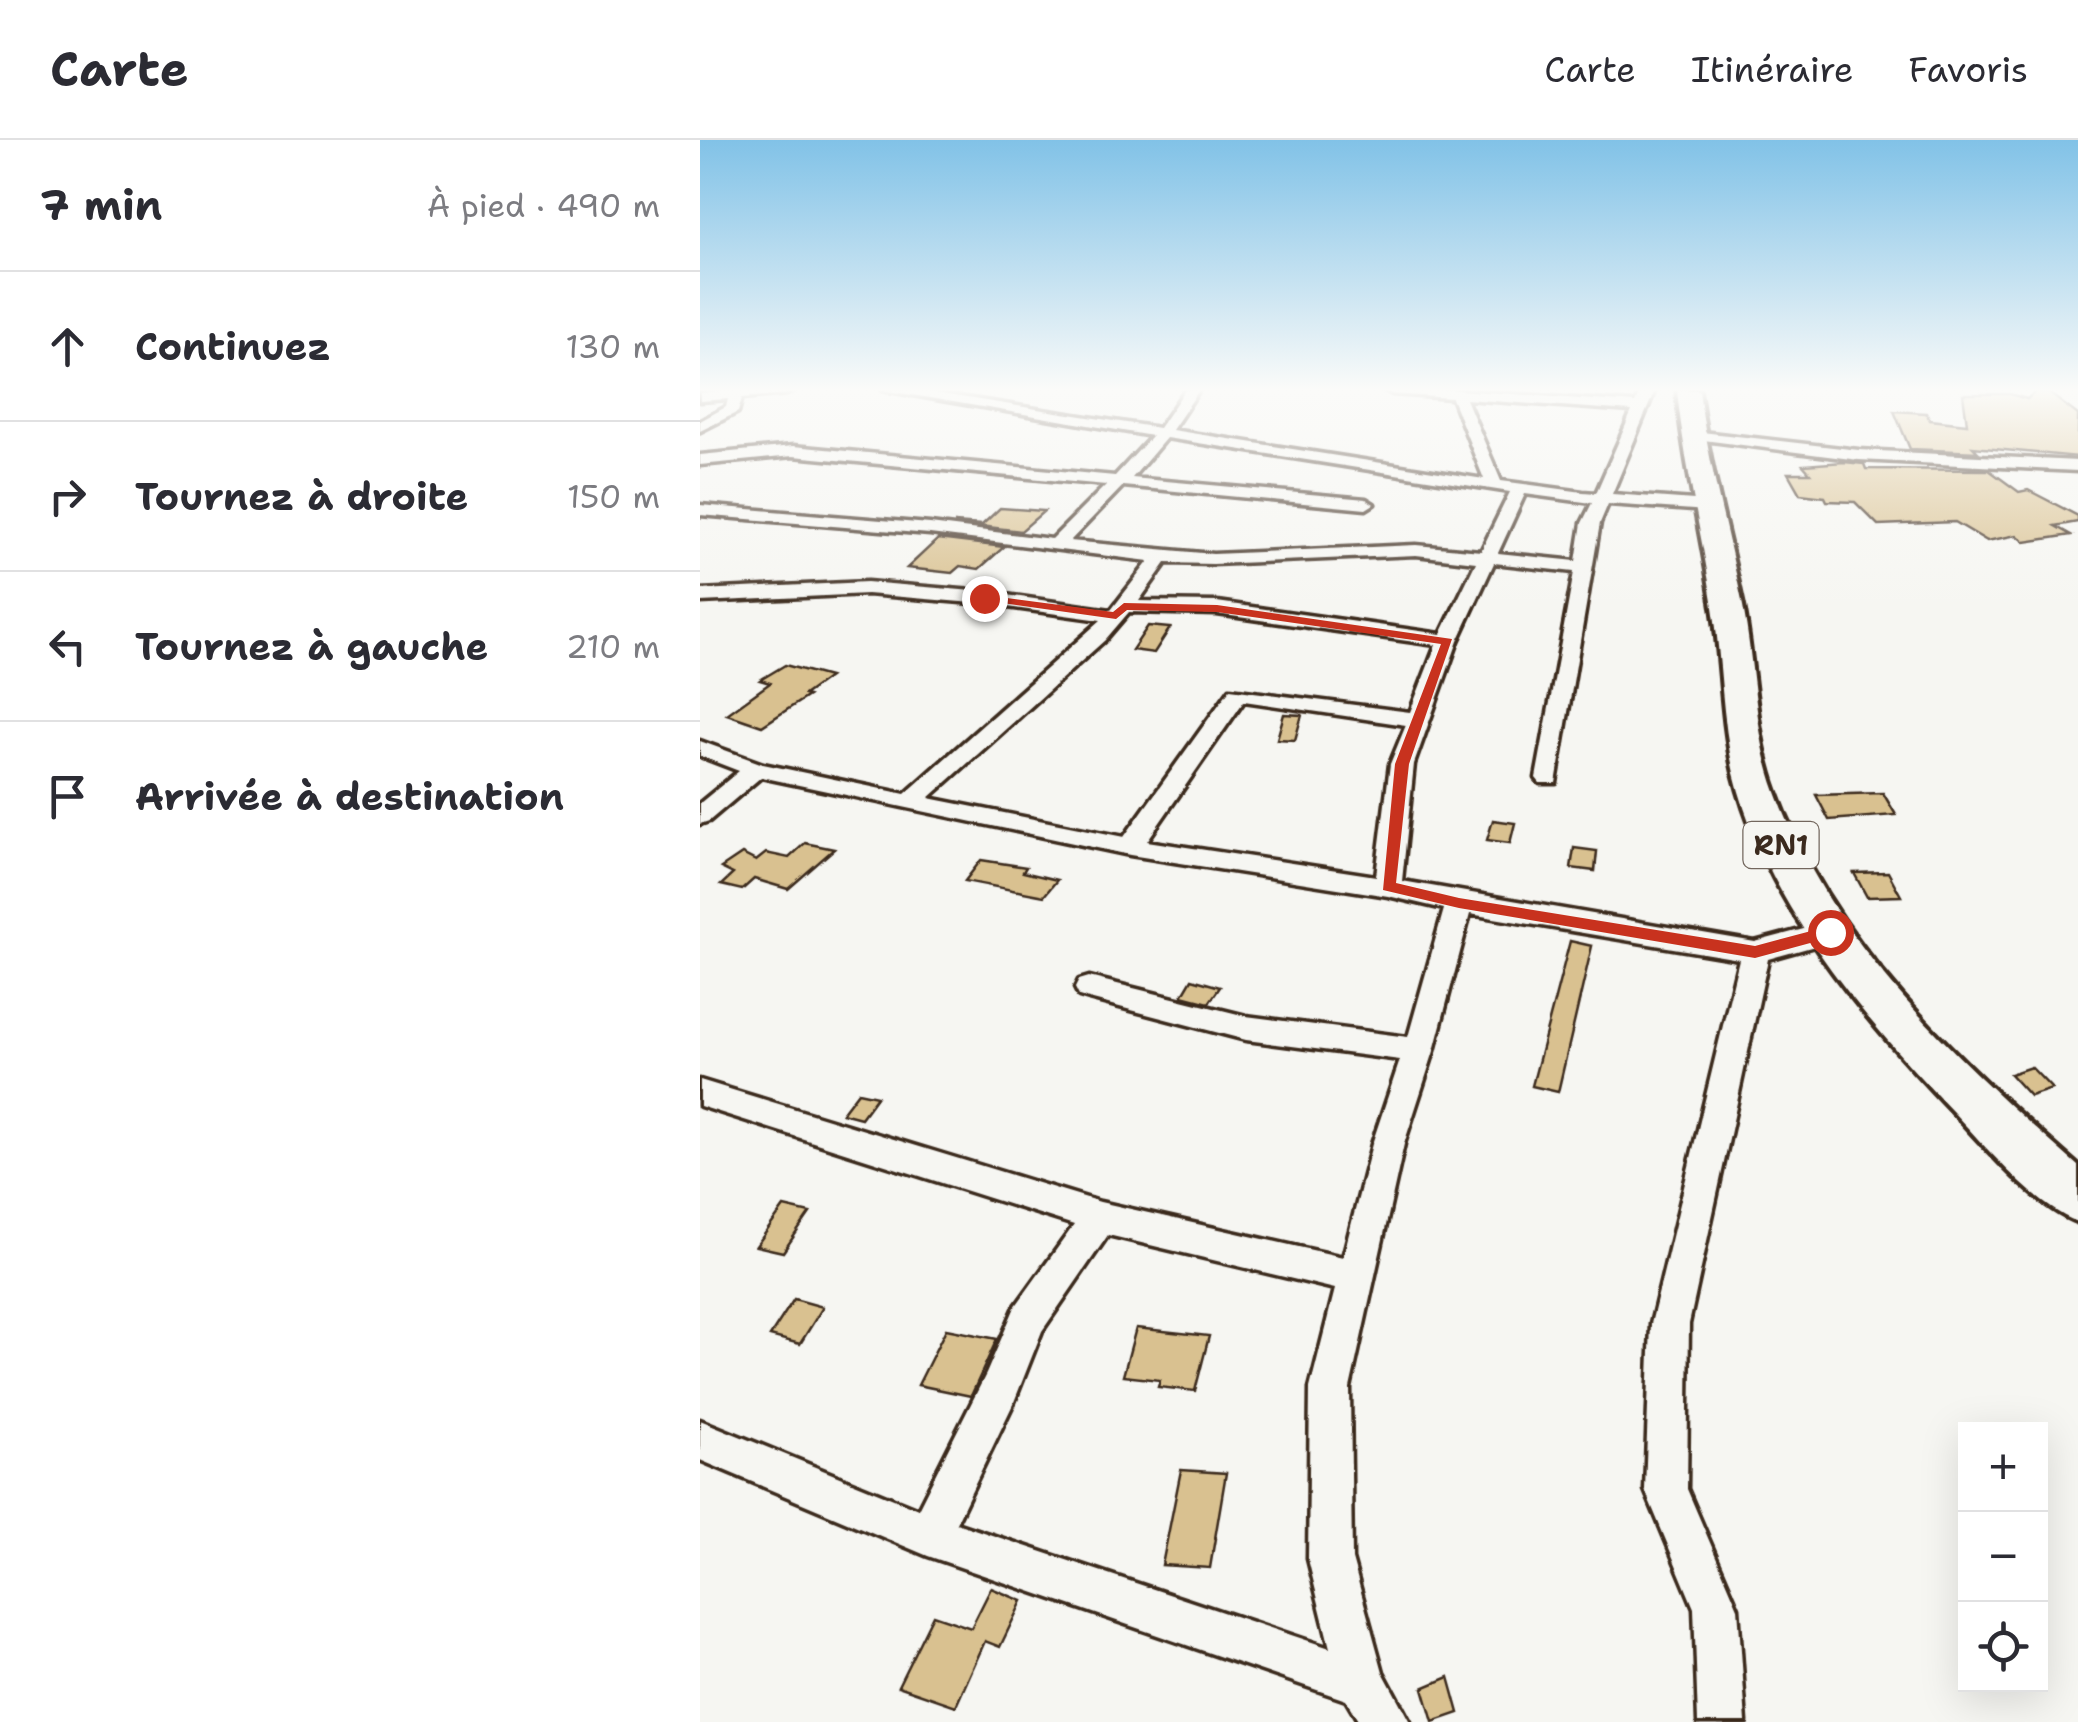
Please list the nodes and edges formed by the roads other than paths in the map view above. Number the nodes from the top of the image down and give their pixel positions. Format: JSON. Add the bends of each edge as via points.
{"nodes":[{"id":1,"x":949,"y":464,"type":"edge"},
{"id":2,"x":1138,"y":464,"type":"edge"},
{"id":3,"x":1350,"y":464,"type":"edge"},
{"id":4,"x":1486,"y":464,"type":"edge"},
{"id":5,"x":1616,"y":464,"type":"edge"},
{"id":6,"x":1699,"y":464,"type":"edge"},
{"id":7,"x":2035,"y":464,"type":"edge"},
{"id":8,"x":2078,"y":466,"type":"edge"},
{"id":9,"x":1383,"y":469,"type":"junction"},
{"id":10,"x":1122,"y":479,"type":"junction"},
{"id":11,"x":1495,"y":485,"type":"junction"},
{"id":12,"x":1520,"y":488,"type":"junction"},
{"id":13,"x":1600,"y":498,"type":"junction"},
{"id":14,"x":1366,"y":504,"type":"junction"},
{"id":15,"x":1708,"y":506,"type":"junction"},
{"id":16,"x":700,"y":510,"type":"edge"},
{"id":17,"x":1054,"y":546,"type":"junction"},
{"id":18,"x":1364,"y":551,"type":"junction"},
{"id":19,"x":1160,"y":557,"type":"junction"},
{"id":20,"x":1486,"y":557,"type":"junction"},
{"id":21,"x":1581,"y":567,"type":"junction"},
{"id":22,"x":700,"y":596,"type":"edge"},
{"id":23,"x":1120,"y":611,"type":"junction"},
{"id":24,"x":1448,"y":641,"type":"junction"},
{"id":25,"x":1418,"y":720,"type":"junction"},
{"id":26,"x":700,"y":748,"type":"edge"},
{"id":27,"x":756,"y":770,"type":"junction"},
{"id":28,"x":1548,"y":778,"type":"dead end"},
{"id":29,"x":910,"y":803,"type":"junction"},
{"id":30,"x":700,"y":816,"type":"edge"},
{"id":31,"x":1130,"y":847,"type":"junction"},
{"id":32,"x":1388,"y":887,"type":"junction"},
{"id":33,"x":1459,"y":903,"type":"junction"},
{"id":34,"x":1830,"y":932,"type":"junction"},
{"id":35,"x":1755,"y":952,"type":"junction"},
{"id":36,"x":1089,"y":988,"type":"dead end"},
{"id":37,"x":1419,"y":1051,"type":"junction"},
{"id":38,"x":700,"y":1093,"type":"edge"},
{"id":39,"x":2078,"y":1199,"type":"edge"},
{"id":40,"x":1100,"y":1218,"type":"junction"},
{"id":41,"x":1356,"y":1277,"type":"junction"},
{"id":42,"x":700,"y":1440,"type":"edge"},
{"id":43,"x":928,"y":1535,"type":"junction"},
{"id":44,"x":1362,"y":1682,"type":"junction"},
{"id":45,"x":1386,"y":1722,"type":"edge"},
{"id":46,"x":1722,"y":1722,"type":"edge"}],
"edges":[{"from":1,"to":10,"type":"street"},
{"from":2,"to":10,"type":"street"},
{"from":3,"to":9,"type":"street"},
{"from":4,"to":11,"type":"street"},
{"from":5,"to":13,"type":"street"},
{"from":6,"to":15,"type":"highway","number":"RN1"},
{"from":7,"to":8,"type":"street"},
{"from":9,"to":11,"type":"street"},
{"from":9,"to":14,"type":"street"},
{"from":10,"to":14,"type":"street"},
{"from":10,"to":17,"type":"street"},
{"from":11,"to":12,"type":"street"},
{"from":12,"to":13,"type":"street"},
{"from":12,"to":20,"type":"street"},
{"from":13,"to":15,"type":"street"},
{"from":13,"to":21,"type":"street"},
{"from":14,"to":18,"type":"street"},
{"from":15,"to":34,"type":"highway","number":"RN1","via":[[1757,790],[1788,862]]},
{"from":16,"to":17,"type":"street"},
{"from":17,"to":19,"type":"street"},
{"from":18,"to":19,"type":"street"},
{"from":18,"to":20,"type":"street"},
{"from":19,"to":23,"type":"street"},
{"from":20,"to":21,"type":"street"},
{"from":20,"to":24,"type":"street"},
{"from":21,"to":28,"type":"street"},
{"from":22,"to":23,"type":"street","via":[[867,588]]},
{"from":23,"to":24,"type":"street","via":[[1217,608]]},
{"from":23,"to":29,"type":"street"},
{"from":24,"to":25,"type":"street"},
{"from":25,"to":31,"type":"street","via":[[1238,694]]},
{"from":25,"to":32,"type":"street","via":[[1402,764]]},
{"from":26,"to":27,"type":"street"},
{"from":27,"to":29,"type":"street"},
{"from":27,"to":30,"type":"street"},
{"from":29,"to":31,"type":"street"},
{"from":31,"to":32,"type":"street"},
{"from":32,"to":33,"type":"street"},
{"from":33,"to":35,"type":"street"},
{"from":33,"to":37,"type":"street"},
{"from":34,"to":35,"type":"street"},
{"from":34,"to":39,"type":"highway","number":"RN1","via":[[1883,1005],[1974,1106]]},
{"from":35,"to":46,"type":"street","via":[[1670,1324],[1666,1490],[1716,1608]]},
{"from":36,"to":37,"type":"street","via":[[1246,1028]]},
{"from":37,"to":41,"type":"street"},
{"from":38,"to":40,"type":"street"},
{"from":40,"to":41,"type":"street"},
{"from":40,"to":43,"type":"street","via":[[1028,1320]]},
{"from":41,"to":44,"type":"street","via":[[1330,1388],[1330,1558]]},
{"from":42,"to":43,"type":"street"},
{"from":43,"to":44,"type":"street"},
{"from":44,"to":45,"type":"street"}]}
